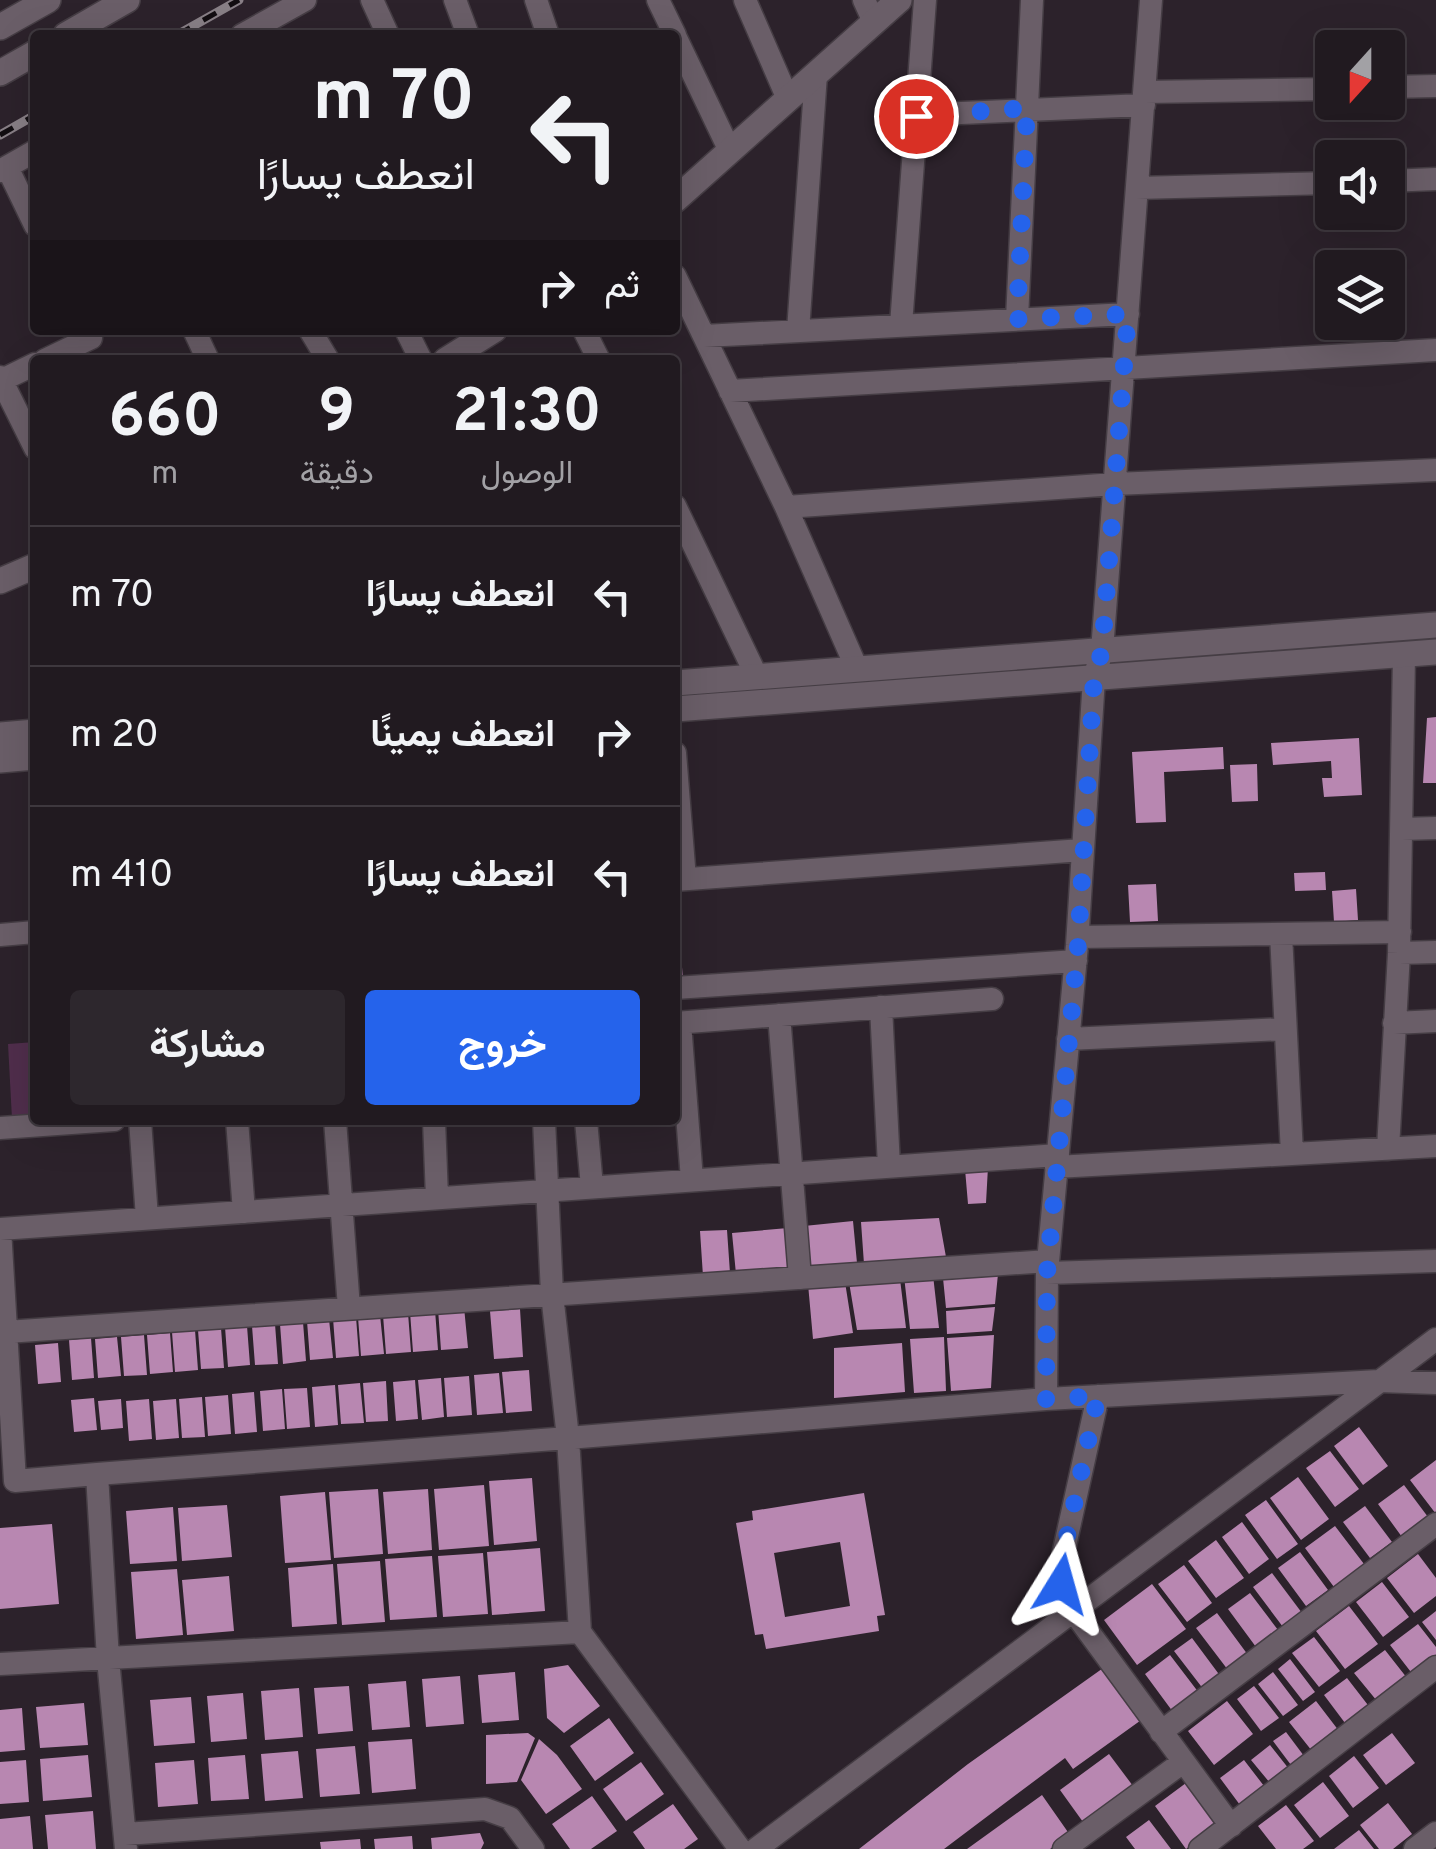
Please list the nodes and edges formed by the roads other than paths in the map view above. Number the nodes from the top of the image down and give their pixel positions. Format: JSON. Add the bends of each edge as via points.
{"nodes":[{"id":1,"x":48,"y":0,"type":"edge"},
{"id":2,"x":128,"y":0,"type":"edge"},
{"id":3,"x":305,"y":0,"type":"edge"},
{"id":4,"x":372,"y":0,"type":"edge"},
{"id":5,"x":455,"y":0,"type":"edge"},
{"id":6,"x":536,"y":0,"type":"edge"},
{"id":7,"x":658,"y":0,"type":"edge"},
{"id":8,"x":745,"y":0,"type":"edge"},
{"id":9,"x":899,"y":0,"type":"edge"},
{"id":10,"x":925,"y":0,"type":"edge"},
{"id":11,"x":1032,"y":0,"type":"edge"},
{"id":12,"x":1151,"y":0,"type":"edge"},
{"id":13,"x":869,"y":11,"type":"edge"},
{"id":14,"x":0,"y":27,"type":"edge"},
{"id":15,"x":268,"y":29,"type":"edge"},
{"id":16,"x":75,"y":30,"type":"edge"},
{"id":17,"x":386,"y":30,"type":"edge"},
{"id":18,"x":466,"y":30,"type":"edge"},
{"id":19,"x":546,"y":30,"type":"edge"},
{"id":20,"x":673,"y":30,"type":"edge"},
{"id":21,"x":680,"y":46,"type":"edge"},
{"id":22,"x":30,"y":56,"type":"edge"},
{"id":23,"x":0,"y":73,"type":"edge"},
{"id":24,"x":816,"y":74,"type":"junction"},
{"id":25,"x":1436,"y":86,"type":"edge"},
{"id":26,"x":1405,"y":87,"type":"edge"},
{"id":27,"x":1315,"y":89,"type":"edge"},
{"id":28,"x":1144,"y":98,"type":"junction"},
{"id":29,"x":788,"y":99,"type":"junction"},
{"id":30,"x":1027,"y":108,"type":"junction"},
{"id":31,"x":916,"y":116,"type":"junction"},
{"id":32,"x":730,"y":151,"type":"junction"},
{"id":33,"x":30,"y":154,"type":"edge"},
{"id":34,"x":3,"y":169,"type":"edge"},
{"id":35,"x":1436,"y":180,"type":"edge"},
{"id":36,"x":1405,"y":181,"type":"edge"},
{"id":37,"x":1315,"y":183,"type":"edge"},
{"id":38,"x":1138,"y":188,"type":"junction"},
{"id":39,"x":680,"y":196,"type":"edge"},
{"id":40,"x":30,"y":215,"type":"edge"},
{"id":41,"x":680,"y":286,"type":"edge"},
{"id":42,"x":1128,"y":314,"type":"junction"},
{"id":43,"x":1017,"y":319,"type":"junction"},
{"id":44,"x":901,"y":326,"type":"junction"},
{"id":45,"x":798,"y":331,"type":"junction"},
{"id":46,"x":488,"y":335,"type":"edge"},
{"id":47,"x":704,"y":336,"type":"junction"},
{"id":48,"x":93,"y":343,"type":"edge"},
{"id":49,"x":1436,"y":350,"type":"edge"},
{"id":50,"x":58,"y":355,"type":"edge"},
{"id":51,"x":462,"y":355,"type":"edge"},
{"id":52,"x":30,"y":366,"type":"edge"},
{"id":53,"x":1124,"y":368,"type":"junction"},
{"id":54,"x":0,"y":379,"type":"edge"},
{"id":55,"x":730,"y":391,"type":"junction"},
{"id":56,"x":30,"y":438,"type":"edge"},
{"id":57,"x":1436,"y":470,"type":"edge"},
{"id":58,"x":1115,"y":484,"type":"junction"},
{"id":59,"x":786,"y":507,"type":"junction"},
{"id":60,"x":680,"y":517,"type":"edge"},
{"id":61,"x":30,"y":568,"type":"edge"},
{"id":62,"x":0,"y":581,"type":"edge"},
{"id":63,"x":1436,"y":625,"type":"edge"},
{"id":64,"x":1102,"y":651,"type":"junction"},
{"id":65,"x":1436,"y":652,"type":"edge"},
{"id":66,"x":1404,"y":654,"type":"junction"},
{"id":67,"x":857,"y":670,"type":"junction"},
{"id":68,"x":756,"y":677,"type":"junction"},
{"id":69,"x":1094,"y":678,"type":"junction"},
{"id":70,"x":680,"y":684,"type":"edge"},
{"id":71,"x":680,"y":709,"type":"edge"},
{"id":72,"x":30,"y":732,"type":"edge"},
{"id":73,"x":0,"y":735,"type":"edge"},
{"id":74,"x":30,"y":758,"type":"edge"},
{"id":75,"x":0,"y":760,"type":"edge"},
{"id":76,"x":1402,"y":828,"type":"junction"},
{"id":77,"x":1436,"y":828,"type":"edge"},
{"id":78,"x":1082,"y":850,"type":"junction"},
{"id":79,"x":680,"y":880,"type":"edge"},
{"id":80,"x":30,"y":932,"type":"edge"},
{"id":81,"x":1281,"y":934,"type":"junction"},
{"id":82,"x":0,"y":935,"type":"edge"},
{"id":83,"x":1400,"y":942,"type":"junction"},
{"id":84,"x":1077,"y":949,"type":"junction"},
{"id":85,"x":1436,"y":952,"type":"edge"},
{"id":86,"x":680,"y":988,"type":"edge"},
{"id":87,"x":992,"y":999,"type":"dead end"},
{"id":88,"x":880,"y":1007,"type":"junction"},
{"id":89,"x":778,"y":1015,"type":"junction"},
{"id":90,"x":1436,"y":1022,"type":"edge"},
{"id":91,"x":680,"y":1023,"type":"edge"},
{"id":92,"x":1394,"y":1023,"type":"junction"},
{"id":93,"x":1285,"y":1029,"type":"junction"},
{"id":94,"x":1068,"y":1039,"type":"junction"},
{"id":95,"x":680,"y":1045,"type":"edge"},
{"id":96,"x":43,"y":1125,"type":"edge"},
{"id":97,"x":140,"y":1125,"type":"edge"},
{"id":98,"x":237,"y":1125,"type":"edge"},
{"id":99,"x":336,"y":1125,"type":"edge"},
{"id":100,"x":434,"y":1125,"type":"edge"},
{"id":101,"x":544,"y":1125,"type":"edge"},
{"id":102,"x":586,"y":1125,"type":"edge"},
{"id":103,"x":0,"y":1128,"type":"edge"},
{"id":104,"x":1436,"y":1146,"type":"edge"},
{"id":105,"x":1388,"y":1149,"type":"junction"},
{"id":106,"x":1292,"y":1154,"type":"junction"},
{"id":107,"x":1057,"y":1161,"type":"junction"},
{"id":108,"x":889,"y":1166,"type":"junction"},
{"id":109,"x":793,"y":1173,"type":"junction"},
{"id":110,"x":692,"y":1180,"type":"junction"},
{"id":111,"x":592,"y":1187,"type":"junction"},
{"id":112,"x":548,"y":1190,"type":"junction"},
{"id":113,"x":437,"y":1198,"type":"junction"},
{"id":114,"x":341,"y":1205,"type":"junction"},
{"id":115,"x":244,"y":1212,"type":"junction"},
{"id":116,"x":148,"y":1218,"type":"junction"},
{"id":117,"x":0,"y":1229,"type":"edge"},
{"id":118,"x":1436,"y":1261,"type":"edge"},
{"id":119,"x":1047,"y":1267,"type":"junction"},
{"id":120,"x":800,"y":1278,"type":"junction"},
{"id":121,"x":552,"y":1294,"type":"junction"},
{"id":122,"x":350,"y":1308,"type":"junction"},
{"id":123,"x":6,"y":1332,"type":"junction"},
{"id":124,"x":1436,"y":1339,"type":"edge"},
{"id":125,"x":1379,"y":1381,"type":"junction"},
{"id":126,"x":1436,"y":1383,"type":"edge"},
{"id":127,"x":1098,"y":1396,"type":"junction"},
{"id":128,"x":1046,"y":1399,"type":"junction"},
{"id":129,"x":568,"y":1438,"type":"junction"},
{"id":130,"x":97,"y":1474,"type":"junction"},
{"id":131,"x":7,"y":1481,"type":"edge"},
{"id":132,"x":1436,"y":1524,"type":"edge"},
{"id":133,"x":1074,"y":1612,"type":"junction"},
{"id":134,"x":580,"y":1632,"type":"junction"},
{"id":135,"x":108,"y":1659,"type":"junction"},
{"id":136,"x":0,"y":1664,"type":"edge"},
{"id":137,"x":1436,"y":1667,"type":"edge"},
{"id":138,"x":1161,"y":1732,"type":"junction"},
{"id":139,"x":1183,"y":1762,"type":"junction"},
{"id":140,"x":1230,"y":1826,"type":"junction"},
{"id":141,"x":1436,"y":1834,"type":"edge"},
{"id":142,"x":125,"y":1842,"type":"edge"},
{"id":143,"x":534,"y":1849,"type":"edge"},
{"id":144,"x":740,"y":1849,"type":"edge"},
{"id":145,"x":756,"y":1849,"type":"edge"},
{"id":146,"x":1064,"y":1849,"type":"edge"},
{"id":147,"x":1200,"y":1849,"type":"edge"},
{"id":148,"x":1415,"y":1849,"type":"edge"}],
"edges":[{"from":1,"to":14,"type":"main road"},
{"from":2,"to":16,"type":"main road"},
{"from":3,"to":15,"type":"street"},
{"from":4,"to":17,"type":"street"},
{"from":5,"to":18,"type":"street"},
{"from":6,"to":19,"type":"street"},
{"from":7,"to":20,"type":"street"},
{"from":8,"to":29,"type":"street"},
{"from":9,"to":13,"type":"main road"},
{"from":10,"to":31,"type":"street"},
{"from":11,"to":30,"type":"street"},
{"from":12,"to":28,"type":"street"},
{"from":13,"to":24,"type":"main road"},
{"from":21,"to":32,"type":"street"},
{"from":22,"to":23,"type":"main road"},
{"from":24,"to":29,"type":"main road"},
{"from":24,"to":45,"type":"street"},
{"from":25,"to":26,"type":"street"},
{"from":27,"to":28,"type":"street"},
{"from":28,"to":30,"type":"street"},
{"from":28,"to":38,"type":"street"},
{"from":29,"to":32,"type":"main road"},
{"from":30,"to":31,"type":"street"},
{"from":30,"to":43,"type":"street"},
{"from":31,"to":44,"type":"street"},
{"from":32,"to":39,"type":"main road"},
{"from":33,"to":34,"type":"street"},
{"from":34,"to":40,"type":"street"},
{"from":35,"to":36,"type":"street"},
{"from":37,"to":38,"type":"street"},
{"from":38,"to":42,"type":"street"},
{"from":41,"to":47,"type":"street"},
{"from":42,"to":43,"type":"street"},
{"from":42,"to":53,"type":"street"},
{"from":43,"to":44,"type":"street"},
{"from":44,"to":45,"type":"street"},
{"from":45,"to":47,"type":"street"},
{"from":46,"to":51,"type":"main road"},
{"from":47,"to":55,"type":"street"},
{"from":48,"to":50,"type":"street"},
{"from":49,"to":53,"type":"street"},
{"from":52,"to":54,"type":"street"},
{"from":53,"to":55,"type":"street"},
{"from":53,"to":58,"type":"street"},
{"from":54,"to":56,"type":"street"},
{"from":55,"to":59,"type":"street"},
{"from":57,"to":58,"type":"street"},
{"from":58,"to":59,"type":"street"},
{"from":58,"to":64,"type":"street"},
{"from":59,"to":67,"type":"street"},
{"from":60,"to":68,"type":"street"},
{"from":61,"to":62,"type":"main road"},
{"from":63,"to":64,"type":"main road"},
{"from":64,"to":67,"type":"main road"},
{"from":64,"to":69,"type":"street"},
{"from":65,"to":66,"type":"main road"},
{"from":66,"to":69,"type":"main road"},
{"from":66,"to":76,"type":"street"},
{"from":67,"to":68,"type":"main road"},
{"from":68,"to":70,"type":"main road"},
{"from":69,"to":71,"type":"main road"},
{"from":69,"to":78,"type":"street"},
{"from":72,"to":73,"type":"main road"},
{"from":74,"to":75,"type":"main road"},
{"from":76,"to":77,"type":"street"},
{"from":76,"to":83,"type":"street"},
{"from":78,"to":79,"type":"street"},
{"from":78,"to":84,"type":"street"},
{"from":80,"to":82,"type":"street"},
{"from":81,"to":83,"type":"street"},
{"from":81,"to":84,"type":"street"},
{"from":81,"to":93,"type":"street"},
{"from":83,"to":85,"type":"street"},
{"from":83,"to":92,"type":"street"},
{"from":84,"to":86,"type":"street"},
{"from":84,"to":94,"type":"street"},
{"from":87,"to":88,"type":"street"},
{"from":88,"to":89,"type":"street"},
{"from":88,"to":108,"type":"street"},
{"from":89,"to":91,"type":"street"},
{"from":89,"to":109,"type":"street"},
{"from":90,"to":92,"type":"street"},
{"from":92,"to":105,"type":"street"},
{"from":93,"to":94,"type":"street"},
{"from":93,"to":106,"type":"street"},
{"from":94,"to":107,"type":"street"},
{"from":95,"to":110,"type":"street"},
{"from":96,"to":103,"type":"street"},
{"from":97,"to":116,"type":"street"},
{"from":98,"to":115,"type":"street"},
{"from":99,"to":114,"type":"street"},
{"from":100,"to":113,"type":"street"},
{"from":101,"to":112,"type":"street"},
{"from":102,"to":111,"type":"street"},
{"from":104,"to":105,"type":"street"},
{"from":105,"to":106,"type":"street"},
{"from":106,"to":107,"type":"street"},
{"from":107,"to":108,"type":"street"},
{"from":107,"to":119,"type":"street"},
{"from":108,"to":109,"type":"street"},
{"from":109,"to":110,"type":"street"},
{"from":109,"to":120,"type":"street"},
{"from":110,"to":111,"type":"street"},
{"from":111,"to":112,"type":"street"},
{"from":112,"to":113,"type":"street"},
{"from":112,"to":121,"type":"street"},
{"from":113,"to":114,"type":"street"},
{"from":114,"to":115,"type":"street"},
{"from":114,"to":122,"type":"street"},
{"from":115,"to":116,"type":"street"},
{"from":116,"to":117,"type":"street"},
{"from":117,"to":123,"type":"street"},
{"from":118,"to":119,"type":"street"},
{"from":119,"to":120,"type":"street"},
{"from":119,"to":128,"type":"street"},
{"from":120,"to":121,"type":"street"},
{"from":121,"to":122,"type":"street"},
{"from":121,"to":129,"type":"street"},
{"from":122,"to":123,"type":"street"},
{"from":123,"to":131,"type":"street"},
{"from":124,"to":125,"type":"street"},
{"from":125,"to":126,"type":"street"},
{"from":125,"to":127,"type":"street"},
{"from":125,"to":133,"type":"street"},
{"from":127,"to":128,"type":"street"},
{"from":127,"to":133,"type":"street","via":[[1064,1550],[1061,1584]]},
{"from":128,"to":129,"type":"street"},
{"from":129,"to":130,"type":"street"},
{"from":129,"to":134,"type":"street"},
{"from":130,"to":131,"type":"street"},
{"from":130,"to":135,"type":"street"},
{"from":132,"to":138,"type":"street"},
{"from":133,"to":138,"type":"street"},
{"from":133,"to":145,"type":"street"},
{"from":134,"to":135,"type":"street"},
{"from":134,"to":144,"type":"street"},
{"from":135,"to":136,"type":"street"},
{"from":135,"to":142,"type":"street"},
{"from":137,"to":140,"type":"street"},
{"from":138,"to":139,"type":"street"},
{"from":139,"to":140,"type":"street"},
{"from":139,"to":146,"type":"street"},
{"from":140,"to":147,"type":"street"},
{"from":141,"to":148,"type":"street"},
{"from":142,"to":143,"type":"street","via":[[485,1808],[510,1818]]}]}
